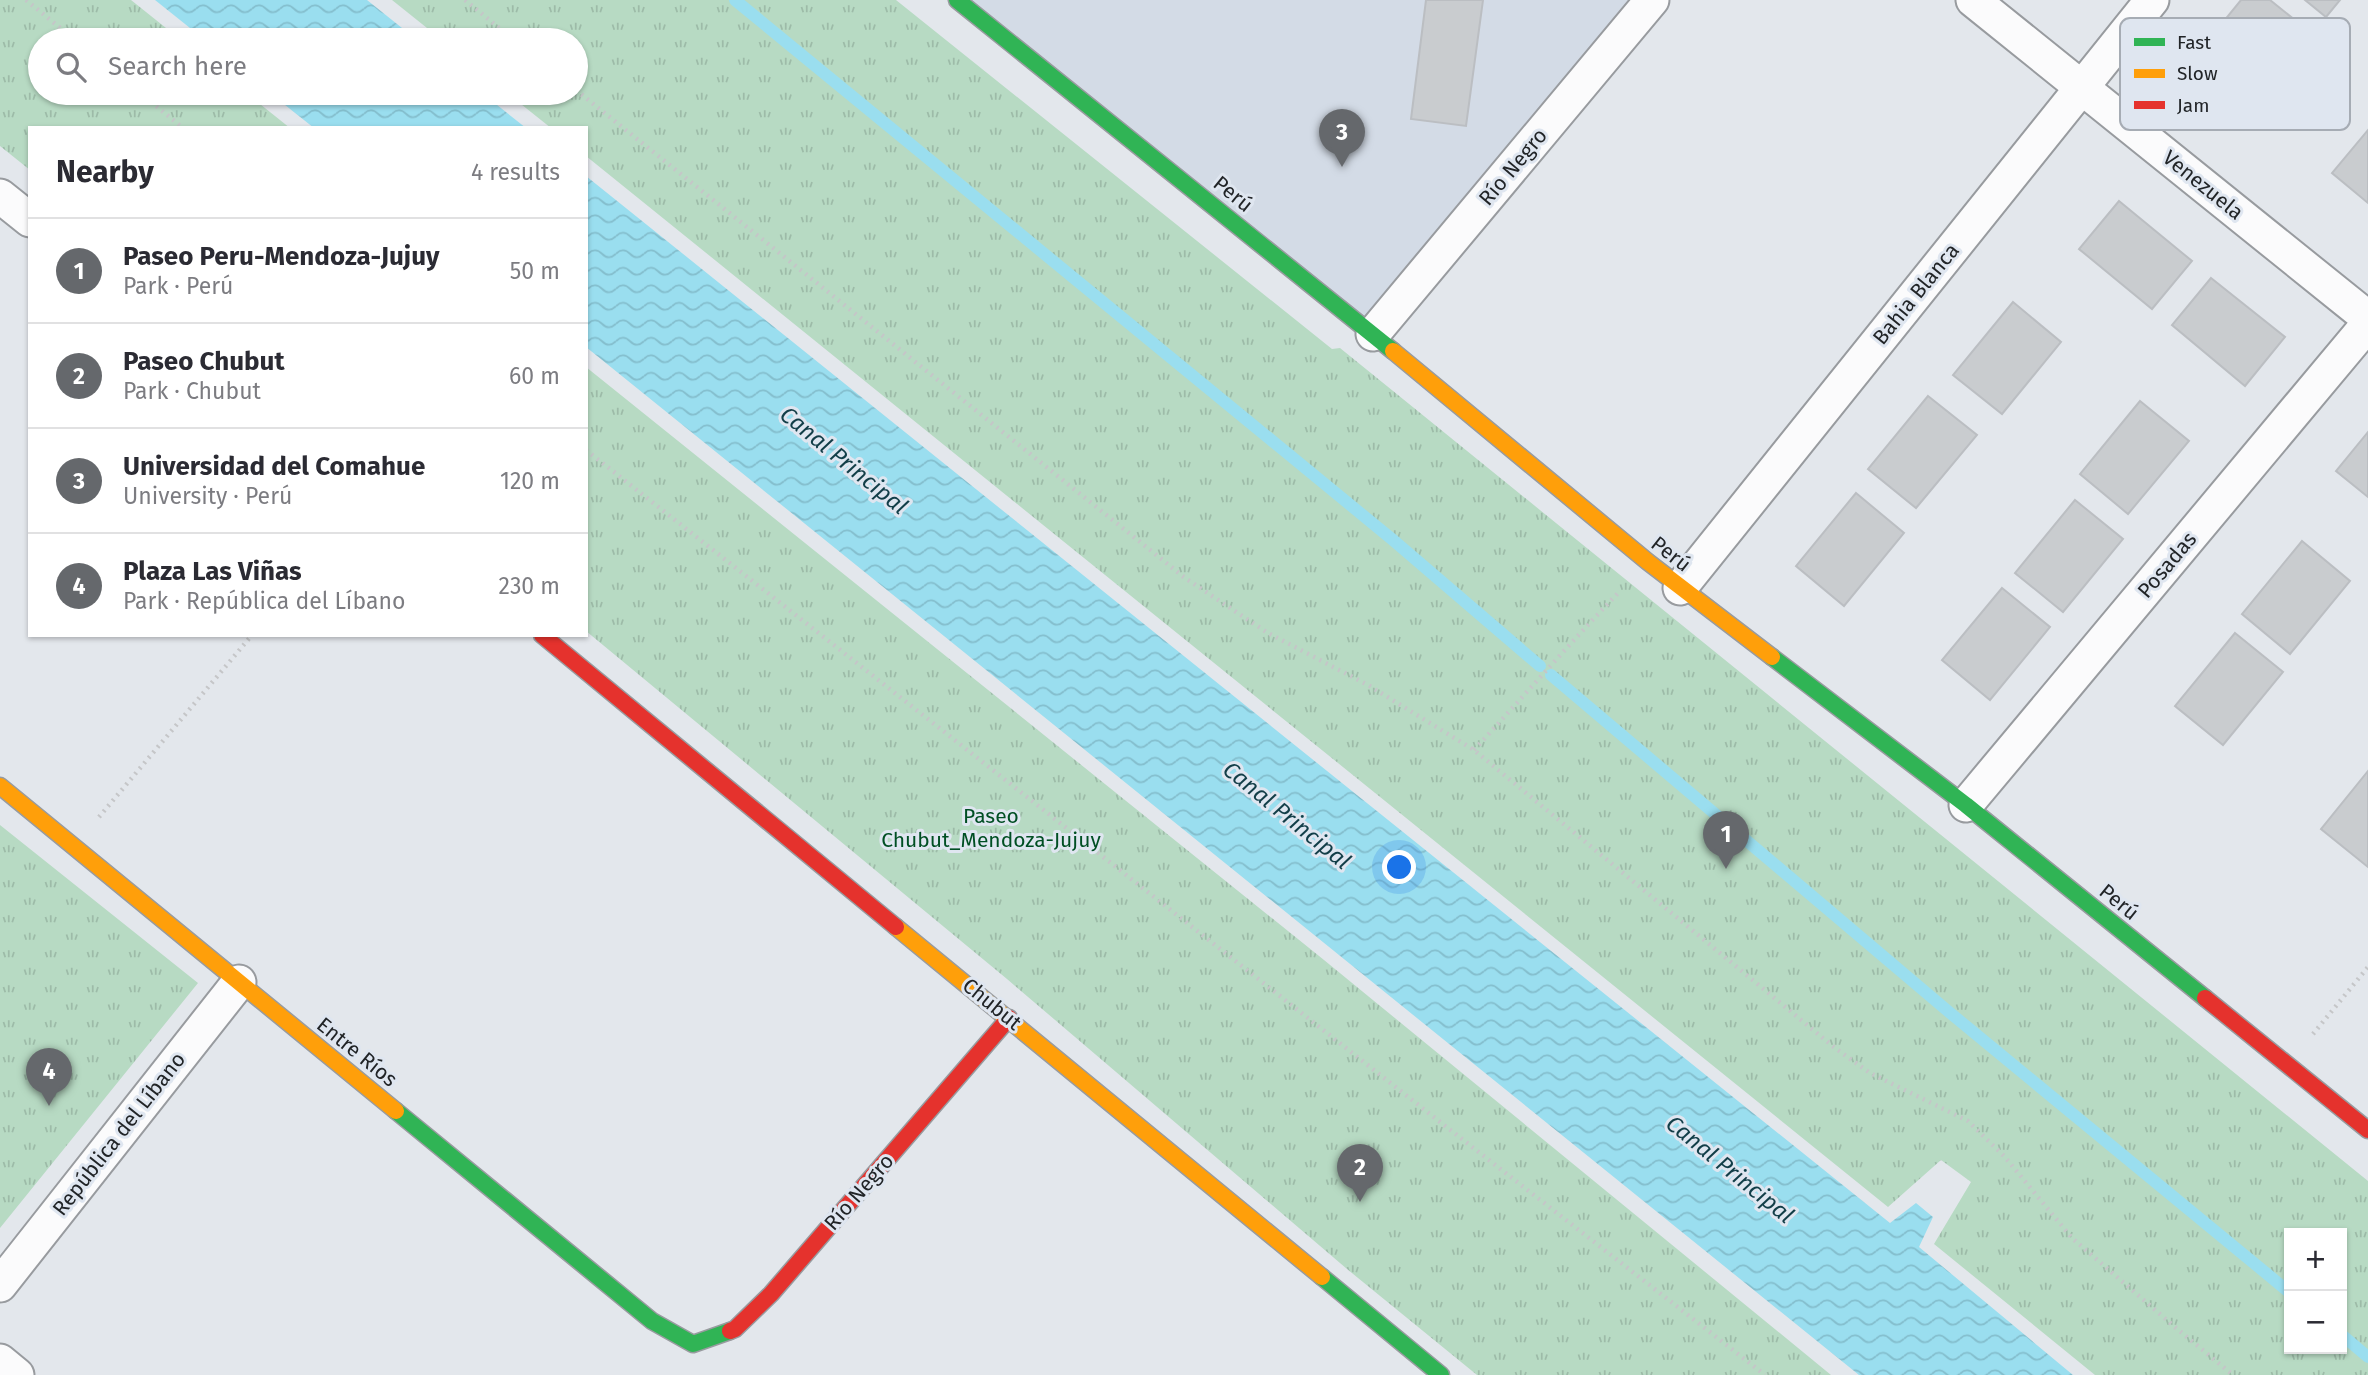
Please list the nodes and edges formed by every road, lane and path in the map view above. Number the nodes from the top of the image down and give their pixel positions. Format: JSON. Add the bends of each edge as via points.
{"nodes":[{"id":1,"x":26,"y":0,"type":"edge"},
{"id":2,"x":465,"y":0,"type":"edge"},
{"id":3,"x":957,"y":0,"type":"edge"},
{"id":4,"x":1652,"y":0,"type":"edge"},
{"id":5,"x":1973,"y":0,"type":"edge"},
{"id":6,"x":2152,"y":0,"type":"edge"},
{"id":7,"x":2138,"y":18,"type":"edge"},
{"id":8,"x":60,"y":28,"type":"edge"},
{"id":9,"x":499,"y":28,"type":"edge"},
{"id":10,"x":2120,"y":40,"type":"edge"},
{"id":11,"x":2082,"y":87,"type":"junction"},
{"id":12,"x":588,"y":100,"type":"edge"},
{"id":13,"x":155,"y":105,"type":"edge"},
{"id":14,"x":2120,"y":118,"type":"edge"},
{"id":15,"x":181,"y":126,"type":"edge"},
{"id":16,"x":2135,"y":130,"type":"edge"},
{"id":17,"x":0,"y":196,"type":"edge"},
{"id":18,"x":28,"y":218,"type":"edge"},
{"id":19,"x":2368,"y":318,"type":"edge"},
{"id":20,"x":2368,"y":324,"type":"edge"},
{"id":21,"x":1373,"y":334,"type":"junction"},
{"id":22,"x":588,"y":452,"type":"edge"},
{"id":23,"x":1647,"y":562,"type":"junction"},
{"id":24,"x":1680,"y":588,"type":"junction"},
{"id":25,"x":250,"y":637,"type":"edge"},
{"id":26,"x":544,"y":637,"type":"edge"},
{"id":27,"x":1474,"y":750,"type":"junction"},
{"id":28,"x":0,"y":786,"type":"edge"},
{"id":29,"x":1966,"y":806,"type":"junction"},
{"id":30,"x":74,"y":847,"type":"junction"},
{"id":31,"x":2368,"y":967,"type":"edge"},
{"id":32,"x":239,"y":982,"type":"junction"},
{"id":33,"x":1009,"y":1018,"type":"junction"},
{"id":34,"x":2287,"y":1067,"type":"junction"},
{"id":35,"x":2368,"y":1130,"type":"edge"},
{"id":36,"x":0,"y":1285,"type":"edge"},
{"id":37,"x":692,"y":1344,"type":"joint"},
{"id":38,"x":0,"y":1361,"type":"edge"},
{"id":39,"x":17,"y":1375,"type":"edge"},
{"id":40,"x":1441,"y":1375,"type":"edge"},
{"id":41,"x":1765,"y":1375,"type":"edge"},
{"id":42,"x":2233,"y":1375,"type":"edge"}],
"edges":[{"from":1,"to":8,"type":"path"},
{"from":2,"to":9,"type":"path"},
{"from":3,"to":21,"type":"street","name":"Perú"},
{"from":4,"to":21,"type":"street","name":"Río Negro"},
{"from":5,"to":11,"type":"street","name":"Venezuela"},
{"from":6,"to":7,"type":"street","name":"Bahia Blanca"},
{"from":10,"to":11,"type":"street","name":"Bahia Blanca"},
{"from":11,"to":14,"type":"street","name":"Venezuela"},
{"from":11,"to":24,"type":"street","name":"Bahia Blanca"},
{"from":12,"to":27,"type":"path","via":[[1185,578],[1268,633],[1368,685]]},
{"from":13,"to":15,"type":"path"},
{"from":16,"to":19,"type":"street","name":"Venezuela"},
{"from":17,"to":18,"type":"street"},
{"from":20,"to":29,"type":"street","name":"Posadas"},
{"from":21,"to":23,"type":"street","name":"Perú"},
{"from":22,"to":41,"type":"path"},
{"from":23,"to":24,"type":"street","name":"Perú"},
{"from":23,"to":27,"type":"path"},
{"from":24,"to":29,"type":"street","name":"Perú"},
{"from":25,"to":30,"type":"path"},
{"from":26,"to":33,"type":"street","name":"Chubut"},
{"from":27,"to":42,"type":"path","via":[[1835,1048],[1870,1073],[1968,1121],[2073,1238]]},
{"from":28,"to":30,"type":"street","name":"Entre Ríos"},
{"from":29,"to":34,"type":"street","name":"Perú"},
{"from":30,"to":32,"type":"street","name":"Entre Ríos"},
{"from":31,"to":34,"type":"path"},
{"from":32,"to":36,"type":"street","name":"República del Líbano"},
{"from":32,"to":37,"type":"street","name":"Entre Ríos","via":[[652,1321]]},
{"from":33,"to":37,"type":"street","name":"Río Negro","via":[[771,1294],[735,1329]]},
{"from":33,"to":40,"type":"street","name":"Chubut"},
{"from":34,"to":35,"type":"street","name":"Perú"},
{"from":38,"to":39,"type":"street"}]}
